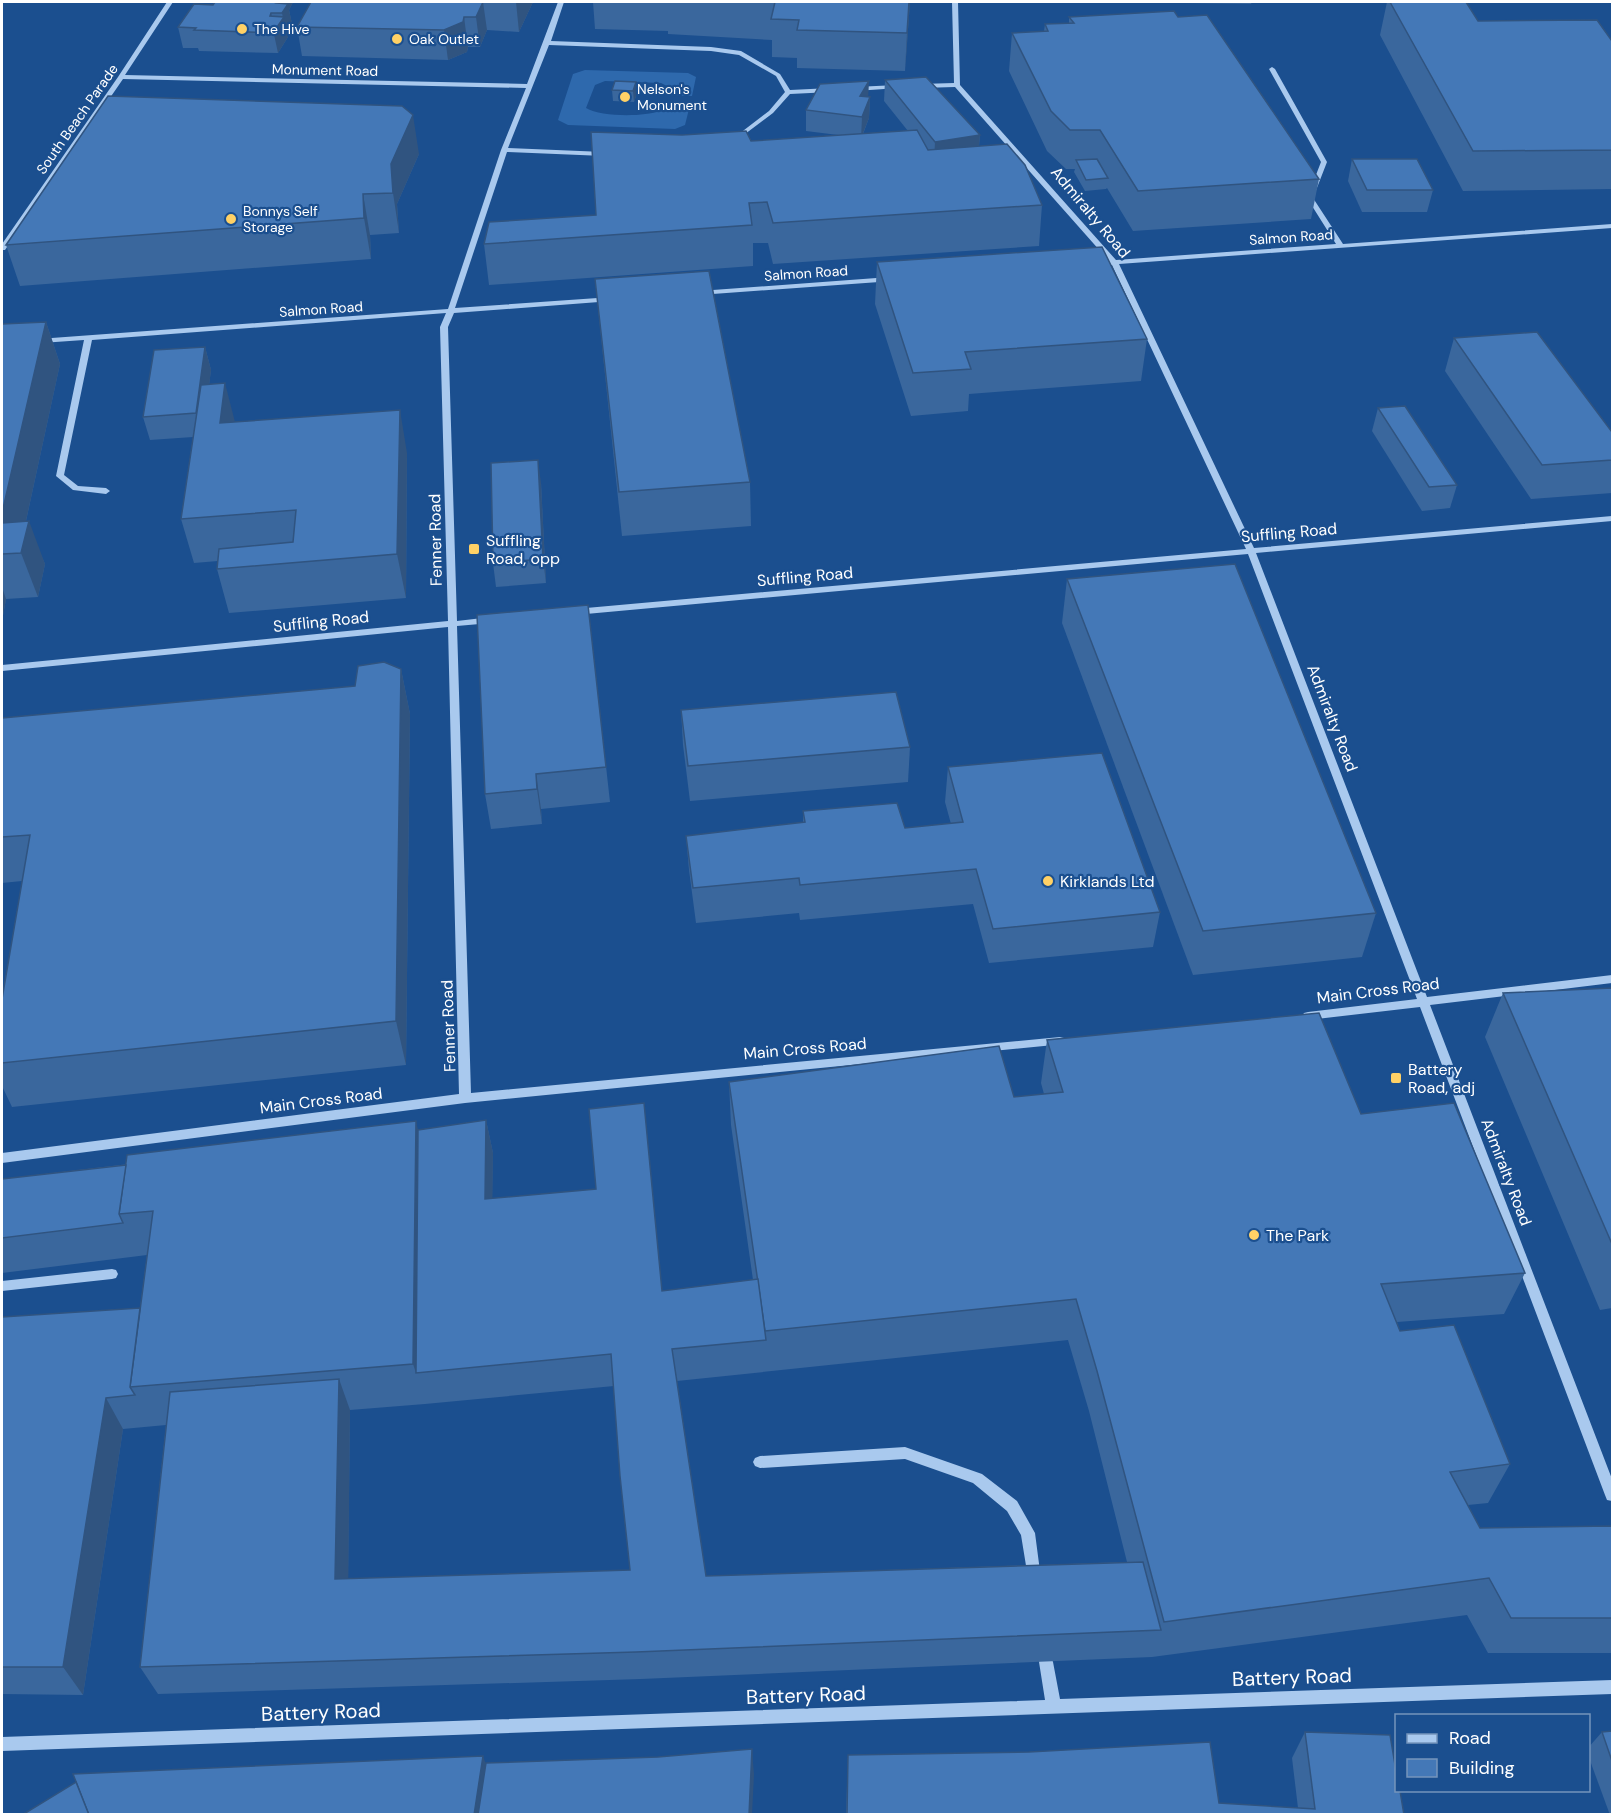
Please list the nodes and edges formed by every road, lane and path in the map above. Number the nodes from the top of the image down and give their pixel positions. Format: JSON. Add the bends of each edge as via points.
{"nodes":[{"id":1,"x":170,"y":2,"type":"edge"},
{"id":2,"x":561,"y":2,"type":"edge"},
{"id":3,"x":955,"y":2,"type":"edge"},
{"id":4,"x":547,"y":44,"type":"junction"},
{"id":5,"x":1272,"y":69,"type":"dead end"},
{"id":6,"x":121,"y":77,"type":"junction"},
{"id":7,"x":957,"y":85,"type":"junction"},
{"id":8,"x":529,"y":86,"type":"junction"},
{"id":9,"x":788,"y":92,"type":"junction"},
{"id":10,"x":725,"y":145,"type":"edge"},
{"id":11,"x":504,"y":150,"type":"junction"},
{"id":12,"x":612,"y":154,"type":"edge"},
{"id":13,"x":1612,"y":226,"type":"edge"},
{"id":14,"x":1340,"y":245,"type":"junction"},
{"id":15,"x":2,"y":249,"type":"edge"},
{"id":16,"x":1104,"y":263,"type":"edge"},
{"id":17,"x":1115,"y":263,"type":"junction"},
{"id":18,"x":902,"y":278,"type":"edge"},
{"id":19,"x":687,"y":294,"type":"edge"},
{"id":20,"x":616,"y":299,"type":"edge"},
{"id":21,"x":449,"y":311,"type":"junction"},
{"id":22,"x":88,"y":339,"type":"junction"},
{"id":23,"x":34,"y":342,"type":"edge"},
{"id":24,"x":106,"y":491,"type":"dead end"},
{"id":25,"x":1612,"y":519,"type":"edge"},
{"id":26,"x":1251,"y":550,"type":"junction"},
{"id":27,"x":570,"y":612,"type":"edge"},
{"id":28,"x":499,"y":619,"type":"edge"},
{"id":29,"x":451,"y":623,"type":"junction"},
{"id":30,"x":2,"y":668,"type":"edge"},
{"id":31,"x":1612,"y":979,"type":"edge"},
{"id":32,"x":1425,"y":1001,"type":"junction"},
{"id":33,"x":1292,"y":1018,"type":"edge"},
{"id":34,"x":1067,"y":1040,"type":"edge"},
{"id":35,"x":465,"y":1098,"type":"junction"},
{"id":36,"x":2,"y":1158,"type":"edge"},
{"id":37,"x":112,"y":1274,"type":"dead end"},
{"id":38,"x":2,"y":1286,"type":"edge"},
{"id":39,"x":760,"y":1462,"type":"dead end"},
{"id":40,"x":1612,"y":1495,"type":"edge"},
{"id":41,"x":1036,"y":1594,"type":"edge"},
{"id":42,"x":1046,"y":1662,"type":"edge"},
{"id":43,"x":1612,"y":1687,"type":"edge"},
{"id":44,"x":1054,"y":1707,"type":"junction"},
{"id":45,"x":2,"y":1744,"type":"edge"}],
"edges":[{"from":1,"to":6,"type":"street","name":"South Beach Parade"},
{"from":2,"to":4,"type":"street","name":"Fenner Road"},
{"from":3,"to":7,"type":"street"},
{"from":4,"to":8,"type":"street","name":"Fenner Road"},
{"from":4,"to":9,"type":"street","via":[[741,53],[778,75]]},
{"from":5,"to":14,"type":"street","via":[[1324,162],[1310,198]]},
{"from":6,"to":8,"type":"street","name":"Monument Road"},
{"from":6,"to":15,"type":"street","name":"South Beach Parade"},
{"from":7,"to":9,"type":"street"},
{"from":7,"to":17,"type":"street","name":"Admiralty Road"},
{"from":8,"to":11,"type":"street","name":"Fenner Road"},
{"from":9,"to":10,"type":"street","via":[[771,112]]},
{"from":11,"to":12,"type":"street"},
{"from":11,"to":21,"type":"street","name":"Fenner Road"},
{"from":13,"to":14,"type":"street","name":"Salmon Road"},
{"from":14,"to":17,"type":"street","name":"Salmon Road"},
{"from":16,"to":17,"type":"street","name":"Salmon Road"},
{"from":17,"to":26,"type":"street","name":"Admiralty Road"},
{"from":18,"to":19,"type":"street","name":"Salmon Road"},
{"from":20,"to":21,"type":"street","name":"Salmon Road"},
{"from":21,"to":22,"type":"street","name":"Salmon Road"},
{"from":21,"to":29,"type":"street","name":"Fenner Road","via":[[444,327]]},
{"from":22,"to":23,"type":"street","name":"Salmon Road"},
{"from":22,"to":24,"type":"street","via":[[60,476],[76,488]]},
{"from":25,"to":26,"type":"street","name":"Suffling Road"},
{"from":26,"to":27,"type":"street","name":"Suffling Road"},
{"from":26,"to":32,"type":"street","name":"Admiralty Road"},
{"from":28,"to":29,"type":"street","name":"Suffling Road"},
{"from":29,"to":30,"type":"street","name":"Suffling Road"},
{"from":29,"to":35,"type":"street","name":"Fenner Road"},
{"from":31,"to":32,"type":"street","name":"Main Cross Road"},
{"from":32,"to":33,"type":"street","name":"Main Cross Road"},
{"from":32,"to":40,"type":"street","name":"Admiralty Road"},
{"from":34,"to":35,"type":"street","name":"Main Cross Road"},
{"from":35,"to":36,"type":"street","name":"Main Cross Road"},
{"from":37,"to":38,"type":"street"},
{"from":39,"to":41,"type":"street","via":[[906,1453],[977,1478],[1011,1506],[1028,1533]]},
{"from":42,"to":44,"type":"street"},
{"from":43,"to":44,"type":"street","name":"Battery Road"},
{"from":44,"to":45,"type":"street","name":"Battery Road"}]}
